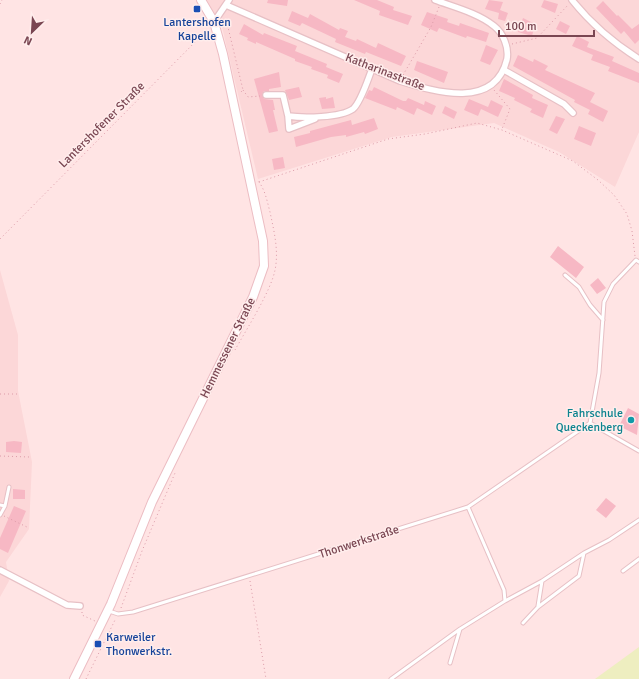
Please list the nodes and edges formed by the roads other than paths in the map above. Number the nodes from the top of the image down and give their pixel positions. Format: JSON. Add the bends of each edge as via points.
{"nodes":[{"id":1,"x":201,"y":0,"type":"edge"},
{"id":2,"x":435,"y":0,"type":"edge"},
{"id":3,"x":572,"y":0,"type":"edge"},
{"id":4,"x":228,"y":2,"type":"edge"},
{"id":5,"x":214,"y":22,"type":"junction"},
{"id":6,"x":639,"y":59,"type":"edge"},
{"id":7,"x":372,"y":69,"type":"junction"},
{"id":8,"x":504,"y":70,"type":"junction"},
{"id":9,"x":266,"y":95,"type":"road end"},
{"id":10,"x":573,"y":114,"type":"dead end"},
{"id":11,"x":288,"y":116,"type":"junction"},
{"id":12,"x":320,"y":117,"type":"junction"},
{"id":13,"x":637,"y":261,"type":"edge"},
{"id":14,"x":565,"y":275,"type":"dead end"},
{"id":15,"x":603,"y":320,"type":"junction"},
{"id":16,"x":590,"y":423,"type":"junction"},
{"id":17,"x":639,"y":451,"type":"edge"},
{"id":18,"x":9,"y":487,"type":"dead end"},
{"id":19,"x":0,"y":505,"type":"edge"},
{"id":20,"x":4,"y":506,"type":"junction"},
{"id":21,"x":468,"y":507,"type":"junction"},
{"id":22,"x":0,"y":515,"type":"edge"},
{"id":23,"x":639,"y":520,"type":"edge"},
{"id":24,"x":584,"y":553,"type":"junction"},
{"id":25,"x":639,"y":559,"type":"edge"},
{"id":26,"x":0,"y":570,"type":"edge"},
{"id":27,"x":623,"y":571,"type":"dead end"},
{"id":28,"x":542,"y":581,"type":"junction"},
{"id":29,"x":505,"y":601,"type":"junction"},
{"id":30,"x":80,"y":606,"type":"road end"},
{"id":31,"x":538,"y":607,"type":"junction"},
{"id":32,"x":108,"y":611,"type":"junction"},
{"id":33,"x":523,"y":623,"type":"dead end"},
{"id":34,"x":460,"y":629,"type":"junction"},
{"id":35,"x":450,"y":663,"type":"dead end"},
{"id":36,"x":74,"y":679,"type":"edge"},
{"id":37,"x":391,"y":679,"type":"edge"}],
"edges":[{"from":1,"to":5,"type":"main road","name":"Hemmessener Straße"},
{"from":2,"to":8,"type":"street","via":[[484,19],[495,26],[502,34],[506,45]]},
{"from":3,"to":6,"type":"street","via":[[588,20],[606,36]]},
{"from":4,"to":5,"type":"street"},
{"from":4,"to":7,"type":"street","name":"Katharinastraße"},
{"from":5,"to":32,"type":"main road","name":"Hemmessener Straße","via":[[253,181],[264,254],[262,275],[152,502]]},
{"from":7,"to":8,"type":"street","name":"Katharinastraße","via":[[428,90],[450,94],[481,91],[491,85]]},
{"from":7,"to":12,"type":"street","via":[[353,109]]},
{"from":8,"to":10,"type":"street","via":[[564,104]]},
{"from":9,"to":11,"type":"street","via":[[283,94]]},
{"from":11,"to":12,"type":"street"},
{"from":11,"to":12,"type":"street","via":[[289,129]]},
{"from":13,"to":15,"type":"lane","via":[[613,284],[604,302]]},
{"from":14,"to":15,"type":"lane","via":[[580,287],[590,305]]},
{"from":15,"to":16,"type":"lane","via":[[599,373]]},
{"from":16,"to":17,"type":"lane"},
{"from":16,"to":21,"type":"lane","name":"Thonwerkstraße"},
{"from":18,"to":20,"type":"lane"},
{"from":19,"to":20,"type":"lane"},
{"from":20,"to":22,"type":"lane"},
{"from":21,"to":29,"type":"lane","via":[[504,590]]},
{"from":21,"to":32,"type":"lane","name":"Thonwerkstraße","via":[[133,612],[118,614]]},
{"from":23,"to":24,"type":"lane","via":[[610,540]]},
{"from":24,"to":28,"type":"lane"},
{"from":24,"to":31,"type":"lane","via":[[579,576]]},
{"from":25,"to":27,"type":"lane"},
{"from":26,"to":30,"type":"street","via":[[67,606]]},
{"from":28,"to":29,"type":"lane"},
{"from":28,"to":31,"type":"lane"},
{"from":29,"to":34,"type":"lane"},
{"from":31,"to":33,"type":"lane"},
{"from":32,"to":36,"type":"main road","name":"Hemmessener Straße"},
{"from":34,"to":35,"type":"lane"},
{"from":34,"to":37,"type":"lane"}]}
